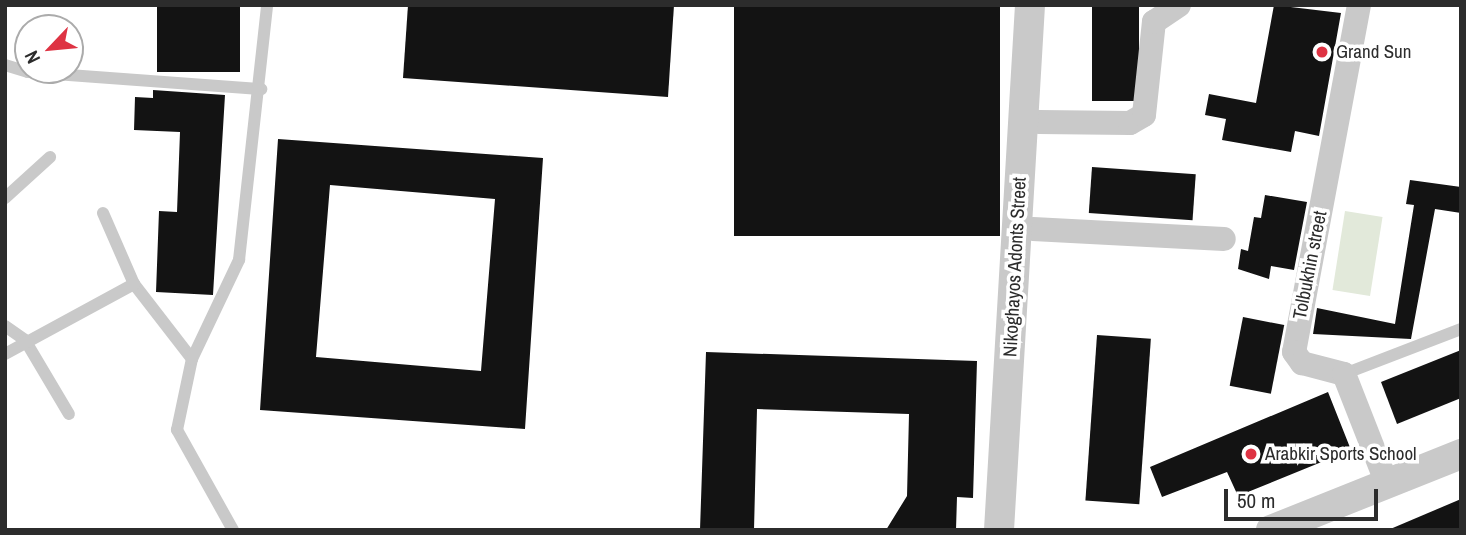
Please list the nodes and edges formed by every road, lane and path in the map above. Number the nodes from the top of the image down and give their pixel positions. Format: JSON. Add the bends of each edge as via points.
{"nodes":[{"id":1,"x":267,"y":5,"type":"edge"},
{"id":2,"x":1030,"y":5,"type":"edge"},
{"id":3,"x":1046,"y":5,"type":"edge"},
{"id":4,"x":1179,"y":5,"type":"edge"},
{"id":5,"x":1359,"y":5,"type":"edge"},
{"id":6,"x":5,"y":65,"type":"edge"},
{"id":7,"x":261,"y":89,"type":"junction"},
{"id":8,"x":1040,"y":122,"type":"junction"},
{"id":9,"x":50,"y":157,"type":"dead end"},
{"id":10,"x":5,"y":198,"type":"edge"},
{"id":11,"x":103,"y":213,"type":"dead end"},
{"id":12,"x":1033,"y":229,"type":"junction"},
{"id":13,"x":1224,"y":239,"type":"dead end"},
{"id":14,"x":134,"y":284,"type":"junction"},
{"id":15,"x":5,"y":326,"type":"edge"},
{"id":16,"x":1461,"y":329,"type":"edge"},
{"id":17,"x":24,"y":340,"type":"junction"},
{"id":18,"x":5,"y":354,"type":"edge"},
{"id":19,"x":192,"y":359,"type":"junction"},
{"id":20,"x":1343,"y":374,"type":"junction"},
{"id":21,"x":69,"y":414,"type":"dead end"},
{"id":22,"x":1460,"y":455,"type":"edge"},
{"id":23,"x":1461,"y":471,"type":"edge"},
{"id":24,"x":1387,"y":484,"type":"junction"},
{"id":25,"x":1320,"y":522,"type":"edge"},
{"id":26,"x":233,"y":530,"type":"edge"},
{"id":27,"x":999,"y":530,"type":"edge"},
{"id":28,"x":1016,"y":530,"type":"edge"},
{"id":29,"x":1271,"y":530,"type":"edge"}],
"edges":[{"from":1,"to":7,"type":"lane"},
{"from":2,"to":27,"type":"street","name":"Nikoghayos Adonts Street"},
{"from":3,"to":8,"type":"street","name":"Nikoghayos Adonts Street"},
{"from":4,"to":8,"type":"street","via":[[1154,22],[1144,114],[1130,124]]},
{"from":5,"to":20,"type":"street","name":"Tolbukhin street","via":[[1294,352],[1302,363]]},
{"from":6,"to":7,"type":"lane","via":[[28,72]]},
{"from":7,"to":19,"type":"lane","via":[[239,260]]},
{"from":8,"to":12,"type":"street","name":"Nikoghayos Adonts Street"},
{"from":9,"to":10,"type":"lane"},
{"from":11,"to":14,"type":"lane"},
{"from":12,"to":13,"type":"street"},
{"from":12,"to":28,"type":"street","name":"Nikoghayos Adonts Street"},
{"from":14,"to":17,"type":"lane"},
{"from":14,"to":19,"type":"lane"},
{"from":15,"to":17,"type":"lane"},
{"from":16,"to":20,"type":"lane"},
{"from":17,"to":18,"type":"lane"},
{"from":17,"to":21,"type":"lane"},
{"from":19,"to":26,"type":"lane","via":[[177,430]]},
{"from":20,"to":24,"type":"street"},
{"from":22,"to":24,"type":"street"},
{"from":23,"to":25,"type":"street"},
{"from":24,"to":25,"type":"street"},
{"from":25,"to":29,"type":"street"}]}
